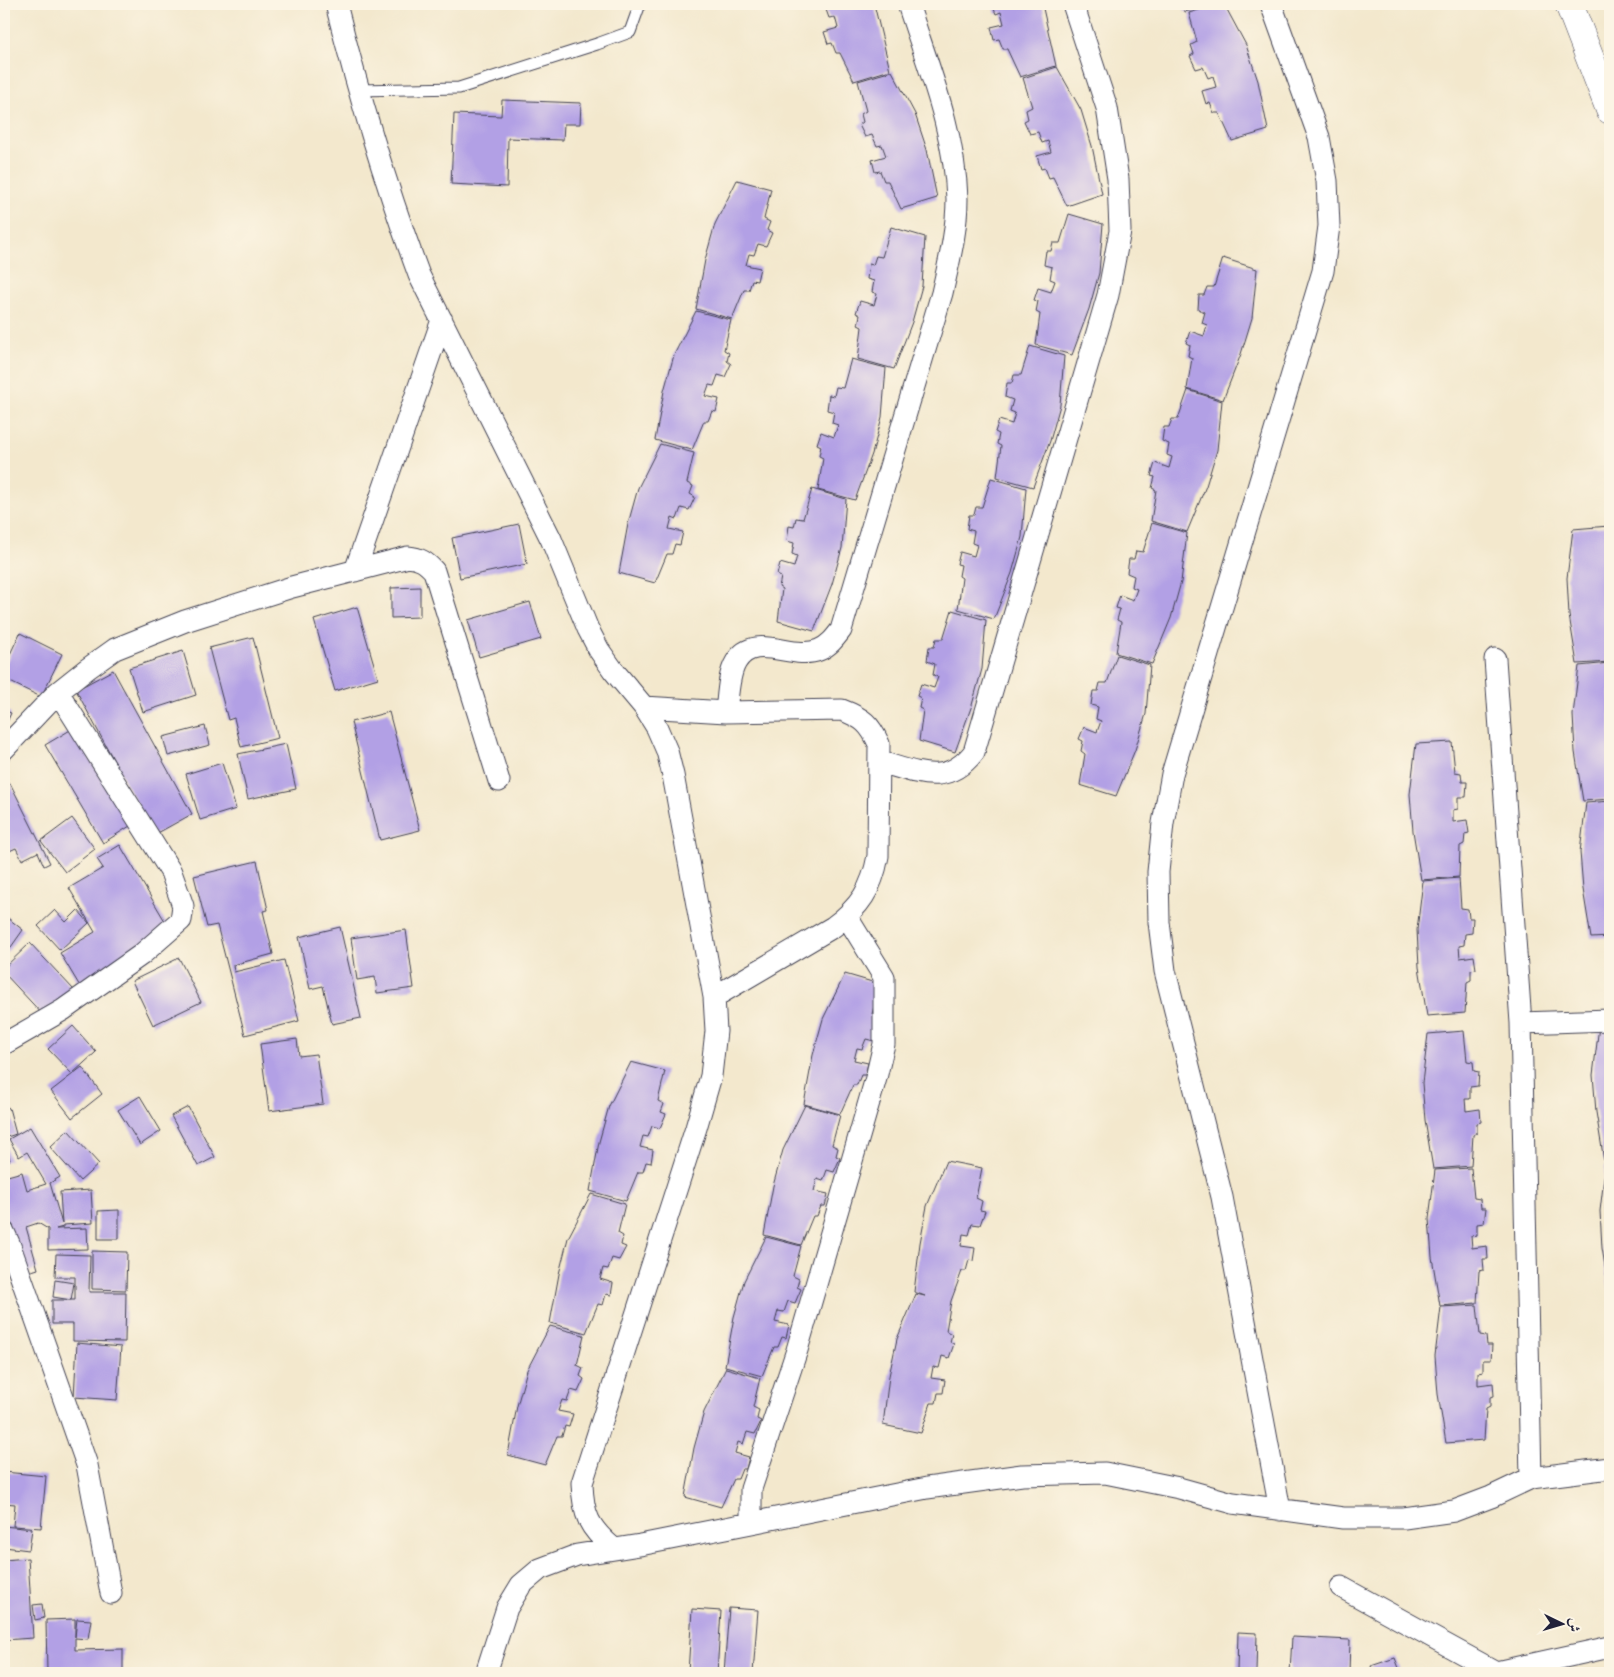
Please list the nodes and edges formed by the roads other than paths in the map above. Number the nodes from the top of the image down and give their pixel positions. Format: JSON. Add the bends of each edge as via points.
{"nodes":[{"id":1,"x":336,"y":4,"type":"edge"},
{"id":2,"x":640,"y":4,"type":"edge"},
{"id":3,"x":908,"y":4,"type":"edge"},
{"id":4,"x":1073,"y":4,"type":"edge"},
{"id":5,"x":1271,"y":4,"type":"edge"},
{"id":6,"x":1569,"y":4,"type":"edge"},
{"id":7,"x":359,"y":90,"type":"junction"},
{"id":8,"x":1610,"y":110,"type":"edge"},
{"id":9,"x":442,"y":320,"type":"junction"},
{"id":10,"x":355,"y":570,"type":"junction"},
{"id":11,"x":1495,"y":659,"type":"dead end"},
{"id":12,"x":58,"y":692,"type":"junction"},
{"id":13,"x":644,"y":707,"type":"junction"},
{"id":14,"x":726,"y":712,"type":"junction"},
{"id":15,"x":4,"y":750,"type":"edge"},
{"id":16,"x":880,"y":762,"type":"junction"},
{"id":17,"x":499,"y":781,"type":"dead end"},
{"id":18,"x":847,"y":917,"type":"junction"},
{"id":19,"x":714,"y":997,"type":"junction"},
{"id":20,"x":1610,"y":1020,"type":"edge"},
{"id":21,"x":1521,"y":1023,"type":"junction"},
{"id":22,"x":4,"y":1044,"type":"edge"},
{"id":23,"x":4,"y":1232,"type":"edge"},
{"id":24,"x":1610,"y":1468,"type":"edge"},
{"id":25,"x":1531,"y":1478,"type":"junction"},
{"id":26,"x":1280,"y":1510,"type":"junction"},
{"id":27,"x":751,"y":1523,"type":"junction"},
{"id":28,"x":613,"y":1548,"type":"junction"},
{"id":29,"x":1341,"y":1587,"type":"dead end"},
{"id":30,"x":111,"y":1593,"type":"dead end"},
{"id":31,"x":1610,"y":1647,"type":"edge"},
{"id":32,"x":486,"y":1673,"type":"edge"}],
"edges":[{"from":1,"to":7,"type":"street"},
{"from":2,"to":7,"type":"lane","via":[[630,32],[459,88]]},
{"from":3,"to":14,"type":"street","via":[[953,153],[956,209],[953,247],[942,293],[841,630],[832,642],[804,654],[759,647],[745,652],[735,663]]},
{"from":4,"to":16,"type":"street","via":[[1108,108],[1118,179],[1120,231],[1108,295],[974,752],[966,762],[943,775],[929,775]]},
{"from":5,"to":26,"type":"street","via":[[1319,137],[1327,181],[1328,217],[1323,271],[1172,774],[1162,823],[1158,872],[1159,922],[1165,971],[1222,1197]]},
{"from":6,"to":8,"type":"highway"},
{"from":7,"to":9,"type":"street","via":[[402,230],[419,275]]},
{"from":9,"to":10,"type":"street"},
{"from":9,"to":13,"type":"street","via":[[552,539],[588,629],[613,670]]},
{"from":10,"to":12,"type":"street","via":[[283,590],[145,636],[114,649]]},
{"from":10,"to":17,"type":"street","via":[[408,557],[418,558],[434,571]]},
{"from":11,"to":21,"type":"street"},
{"from":12,"to":15,"type":"street"},
{"from":12,"to":22,"type":"street","via":[[172,872],[183,906],[181,920],[141,955],[63,1010]]},
{"from":13,"to":14,"type":"street"},
{"from":13,"to":19,"type":"street","via":[[664,744],[673,775]]},
{"from":14,"to":16,"type":"street","via":[[842,710],[859,716],[872,728],[879,744]]},
{"from":16,"to":18,"type":"street","via":[[875,873],[868,890]]},
{"from":18,"to":19,"type":"street"},
{"from":18,"to":27,"type":"street","via":[[884,978],[884,1044],[797,1350],[751,1489]]},
{"from":19,"to":28,"type":"street","via":[[716,1031],[711,1076],[582,1483],[588,1520],[598,1536]]},
{"from":20,"to":21,"type":"street"},
{"from":21,"to":25,"type":"street"},
{"from":23,"to":30,"type":"street","via":[[87,1465]]},
{"from":24,"to":25,"type":"street"},
{"from":25,"to":26,"type":"street","via":[[1454,1512],[1412,1517],[1343,1518]]},
{"from":26,"to":27,"type":"street","via":[[1233,1503],[1179,1488],[1105,1474],[1031,1475],[927,1488]]},
{"from":27,"to":28,"type":"street"},
{"from":28,"to":32,"type":"street","via":[[577,1555],[540,1569],[521,1584],[507,1608]]},
{"from":29,"to":31,"type":"street","via":[[1496,1672]]}]}
